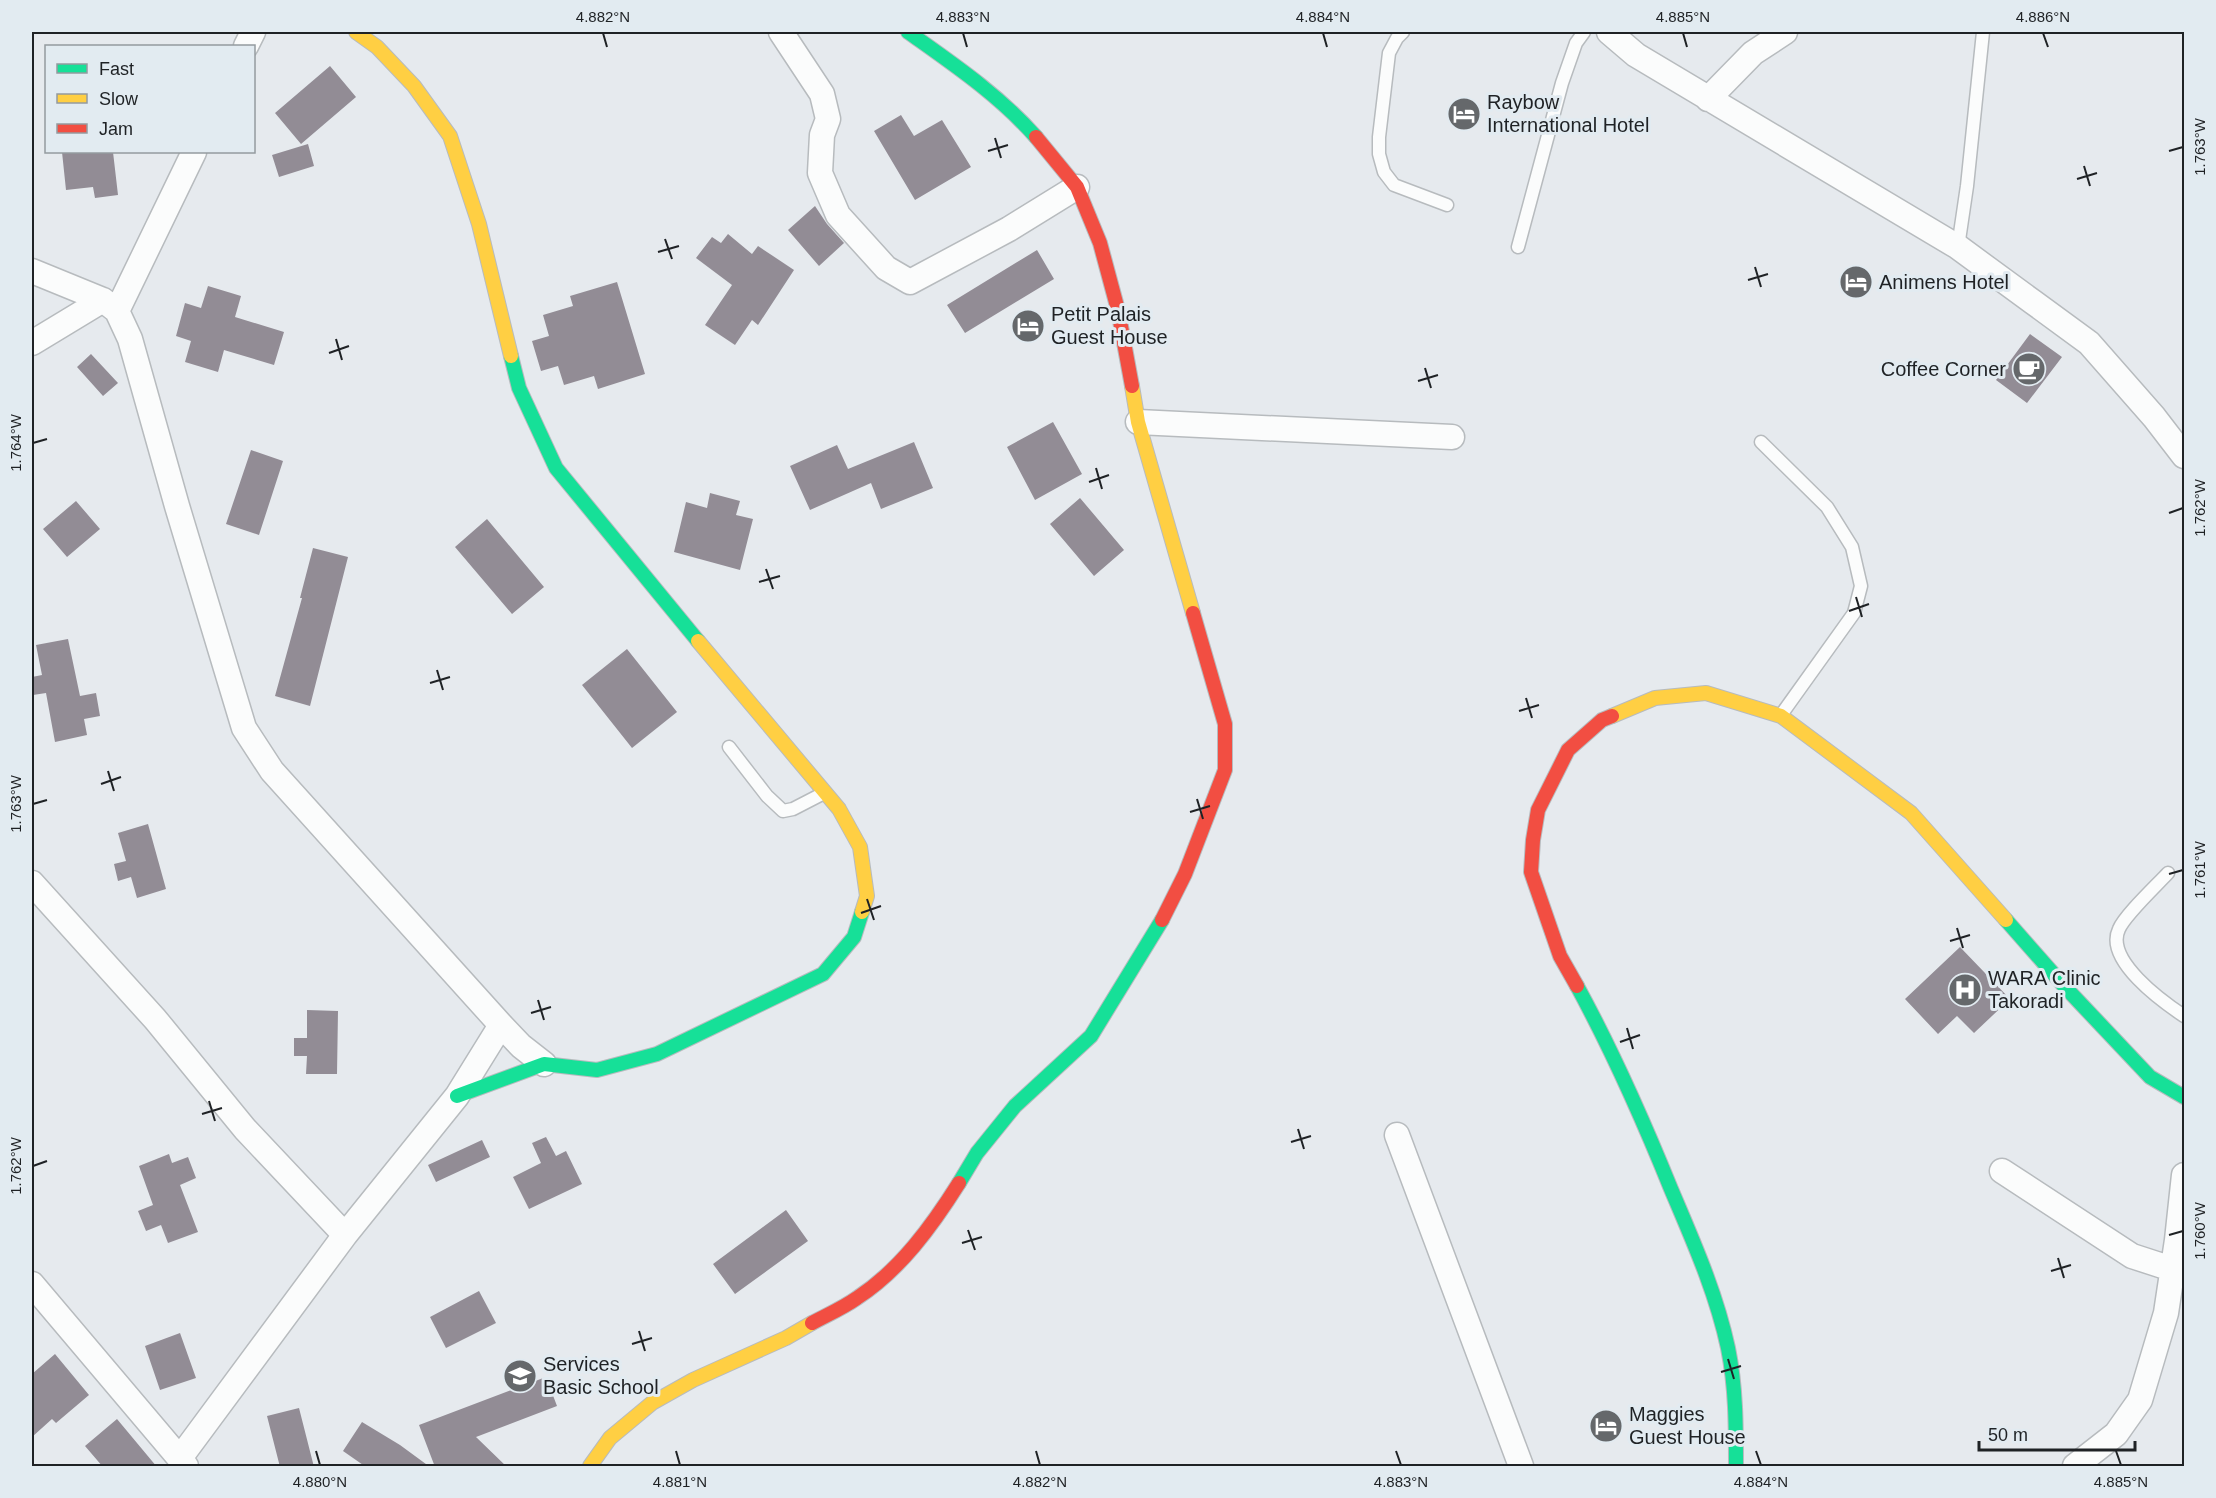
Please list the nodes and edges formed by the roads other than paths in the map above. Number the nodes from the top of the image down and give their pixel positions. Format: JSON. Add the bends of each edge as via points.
{"nodes":[{"id":1,"x":356,"y":32,"type":"edge"},
{"id":2,"x":781,"y":32,"type":"edge"},
{"id":3,"x":908,"y":32,"type":"edge"},
{"id":4,"x":1403,"y":32,"type":"edge"},
{"id":5,"x":1584,"y":32,"type":"edge"},
{"id":6,"x":1609,"y":32,"type":"edge"},
{"id":7,"x":1785,"y":32,"type":"edge"},
{"id":8,"x":1983,"y":32,"type":"edge"},
{"id":9,"x":1708,"y":99,"type":"junction"},
{"id":10,"x":193,"y":153,"type":"edge"},
{"id":11,"x":1077,"y":187,"type":"junction"},
{"id":12,"x":1447,"y":205,"type":"dead end"},
{"id":13,"x":1518,"y":247,"type":"dead end"},
{"id":14,"x":1958,"y":247,"type":"junction"},
{"id":15,"x":32,"y":271,"type":"edge"},
{"id":16,"x":110,"y":306,"type":"junction"},
{"id":17,"x":32,"y":343,"type":"edge"},
{"id":18,"x":1138,"y":422,"type":"junction"},
{"id":19,"x":1452,"y":437,"type":"dead end"},
{"id":20,"x":1761,"y":442,"type":"dead end"},
{"id":21,"x":2184,"y":456,"type":"edge"},
{"id":22,"x":1780,"y":716,"type":"junction"},
{"id":23,"x":729,"y":747,"type":"dead end"},
{"id":24,"x":825,"y":793,"type":"junction"},
{"id":25,"x":2168,"y":873,"type":"dead end"},
{"id":26,"x":32,"y":883,"type":"edge"},
{"id":27,"x":2184,"y":1016,"type":"edge"},
{"id":28,"x":501,"y":1025,"type":"junction"},
{"id":29,"x":544,"y":1064,"type":"junction"},
{"id":30,"x":457,"y":1096,"type":"junction"},
{"id":31,"x":2184,"y":1097,"type":"edge"},
{"id":32,"x":1397,"y":1136,"type":"dead end"},
{"id":33,"x":2002,"y":1171,"type":"dead end"},
{"id":34,"x":2184,"y":1175,"type":"edge"},
{"id":35,"x":345,"y":1235,"type":"junction"},
{"id":36,"x":2172,"y":1269,"type":"junction"},
{"id":37,"x":32,"y":1284,"type":"edge"},
{"id":38,"x":183,"y":1462,"type":"edge"},
{"id":39,"x":590,"y":1467,"type":"edge"},
{"id":40,"x":1521,"y":1467,"type":"edge"},
{"id":41,"x":1736,"y":1467,"type":"edge"},
{"id":42,"x":2075,"y":1467,"type":"edge"}],
"edges":[{"from":1,"to":24,"type":"street","via":[[376,46],[414,86],[450,136],[479,224],[519,388],[556,468]]},
{"from":2,"to":11,"type":"street","via":[[822,94],[828,119],[822,135],[820,173],[838,215],[886,268],[910,282]]},
{"from":3,"to":11,"type":"street","via":[[1019,117]]},
{"from":4,"to":12,"type":"lane","via":[[1389,53],[1379,154],[1384,172],[1394,185]]},
{"from":5,"to":13,"type":"lane","via":[[1562,83]]},
{"from":6,"to":9,"type":"street","via":[[1636,55]]},
{"from":7,"to":9,"type":"street","via":[[1754,52]]},
{"from":8,"to":14,"type":"lane"},
{"from":9,"to":14,"type":"street"},
{"from":10,"to":16,"type":"street"},
{"from":11,"to":18,"type":"street","via":[[1100,243],[1118,310]]},
{"from":14,"to":21,"type":"street","via":[[2089,344]]},
{"from":15,"to":16,"type":"street"},
{"from":16,"to":17,"type":"street"},
{"from":16,"to":28,"type":"street","via":[[130,339],[244,728],[272,771]]},
{"from":18,"to":19,"type":"street"},
{"from":18,"to":39,"type":"street","via":[[1225,724],[1225,770],[1185,874],[1153,937],[1091,1036],[1015,1106],[977,1153],[944,1207],[903,1260],[858,1298],[652,1403],[610,1438]]},
{"from":20,"to":22,"type":"lane","via":[[1827,507],[1852,547],[1861,586],[1854,613]]},
{"from":22,"to":31,"type":"street","via":[[1911,813],[2150,1077]]},
{"from":22,"to":41,"type":"street","via":[[1706,693],[1655,698],[1602,720],[1568,750],[1538,810],[1533,840],[1532,872],[1560,956],[1603,1033],[1711,1285],[1730,1359],[1736,1410]]},
{"from":23,"to":24,"type":"lane","via":[[783,811]]},
{"from":24,"to":29,"type":"street","via":[[860,847],[867,896],[854,937],[823,974],[657,1054],[597,1070]]},
{"from":25,"to":27,"type":"lane","via":[[2119,929],[2115,942],[2137,979]]},
{"from":26,"to":35,"type":"street","via":[[155,1019],[245,1129]]},
{"from":28,"to":29,"type":"street"},
{"from":28,"to":30,"type":"street"},
{"from":29,"to":30,"type":"street"},
{"from":30,"to":35,"type":"street"},
{"from":32,"to":40,"type":"street"},
{"from":33,"to":36,"type":"street","via":[[2132,1256]]},
{"from":34,"to":36,"type":"street"},
{"from":35,"to":38,"type":"street"},
{"from":36,"to":42,"type":"street","via":[[2166,1313],[2140,1400],[2116,1434]]},
{"from":37,"to":38,"type":"street"}]}
